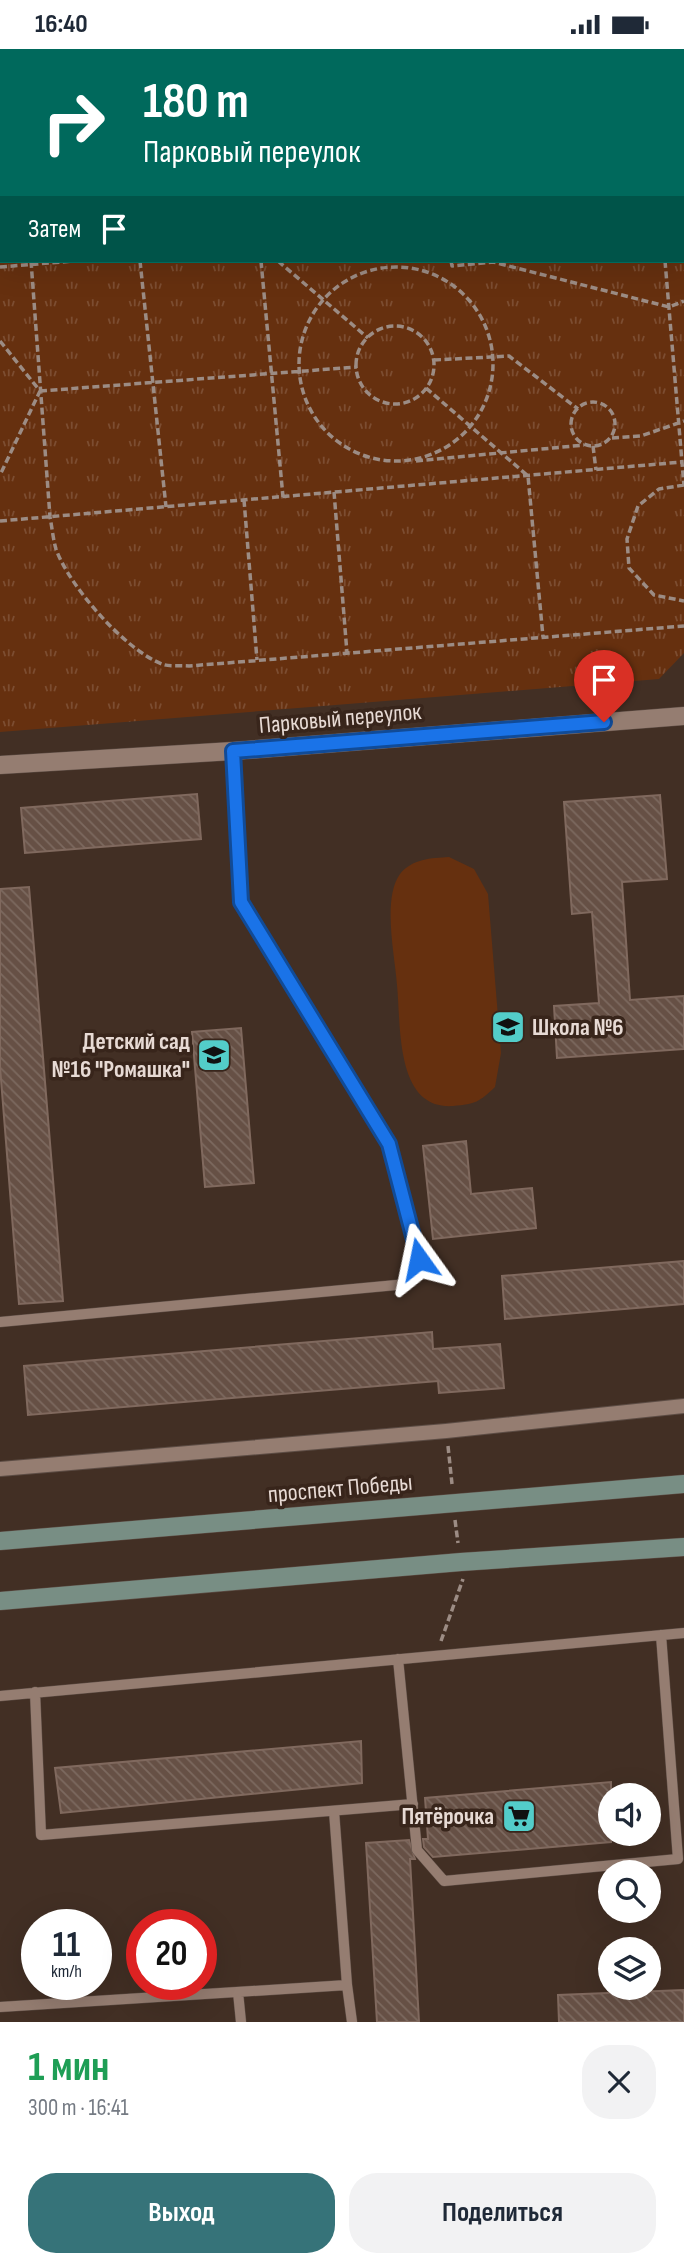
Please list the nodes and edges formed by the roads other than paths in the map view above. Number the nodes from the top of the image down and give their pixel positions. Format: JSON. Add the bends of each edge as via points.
{"nodes":[{"id":1,"x":684,"y":716,"type":"edge"},
{"id":2,"x":233,"y":751,"type":"junction"},
{"id":3,"x":0,"y":765,"type":"edge"},
{"id":4,"x":0,"y":1322,"type":"edge"},
{"id":5,"x":684,"y":1406,"type":"edge"},
{"id":6,"x":0,"y":1469,"type":"edge"},
{"id":7,"x":684,"y":1484,"type":"edge"},
{"id":8,"x":0,"y":1541,"type":"edge"},
{"id":9,"x":684,"y":1547,"type":"edge"},
{"id":10,"x":0,"y":1601,"type":"edge"},
{"id":11,"x":684,"y":1633,"type":"edge"},
{"id":12,"x":661,"y":1635,"type":"junction"},
{"id":13,"x":398,"y":1659,"type":"junction"},
{"id":14,"x":35,"y":1692,"type":"junction"},
{"id":15,"x":0,"y":1696,"type":"edge"},
{"id":16,"x":413,"y":1804,"type":"junction"},
{"id":17,"x":334,"y":1811,"type":"junction"},
{"id":18,"x":347,"y":1985,"type":"junction"},
{"id":19,"x":238,"y":1992,"type":"junction"},
{"id":20,"x":0,"y":2007,"type":"edge"},
{"id":21,"x":241,"y":2022,"type":"edge"},
{"id":22,"x":352,"y":2022,"type":"edge"}],
"edges":[{"from":1,"to":2,"type":"street","name":"Парковый переулок"},
{"from":2,"to":3,"type":"street","name":"Парковый переулок"},
{"from":2,"to":4,"type":"lane","via":[[241,902],[389,1144],[419,1259],[407,1284]]},
{"from":5,"to":6,"type":"street"},
{"from":7,"to":8,"type":"main road","name":"проспект Победы"},
{"from":9,"to":10,"type":"main road"},
{"from":11,"to":12,"type":"lane"},
{"from":12,"to":13,"type":"lane"},
{"from":12,"to":16,"type":"lane","via":[[678,1859],[444,1881],[417,1850]]},
{"from":13,"to":14,"type":"lane"},
{"from":13,"to":16,"type":"lane"},
{"from":14,"to":15,"type":"lane"},
{"from":14,"to":17,"type":"lane","via":[[41,1835]]},
{"from":16,"to":17,"type":"lane"},
{"from":17,"to":18,"type":"lane"},
{"from":18,"to":19,"type":"lane"},
{"from":18,"to":22,"type":"lane"},
{"from":19,"to":20,"type":"lane"},
{"from":19,"to":21,"type":"lane"}]}
